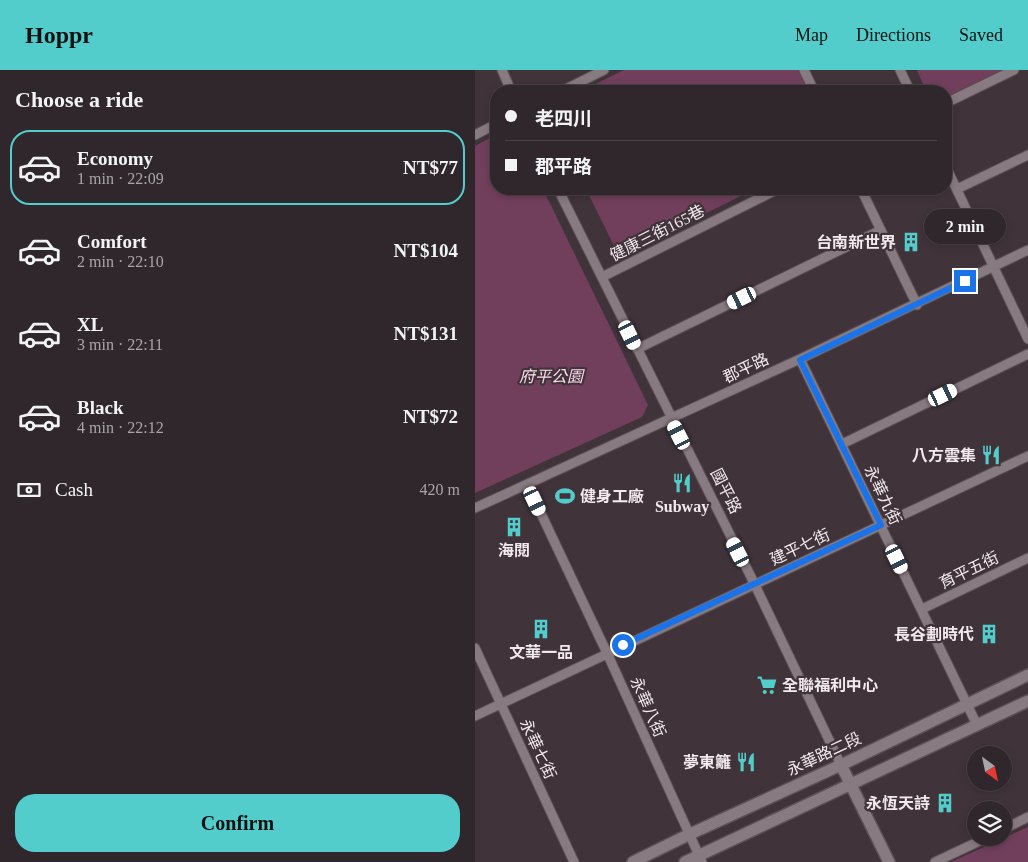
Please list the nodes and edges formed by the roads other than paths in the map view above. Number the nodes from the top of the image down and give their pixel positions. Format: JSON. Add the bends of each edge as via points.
{"nodes":[{"id":1,"x":502,"y":70,"type":"edge"},
{"id":2,"x":605,"y":70,"type":"edge"},
{"id":3,"x":804,"y":70,"type":"edge"},
{"id":4,"x":900,"y":70,"type":"edge"},
{"id":5,"x":1014,"y":70,"type":"edge"},
{"id":6,"x":508,"y":85,"type":"edge"},
{"id":7,"x":574,"y":85,"type":"edge"},
{"id":8,"x":811,"y":85,"type":"edge"},
{"id":9,"x":907,"y":85,"type":"edge"},
{"id":10,"x":952,"y":100,"type":"edge"},
{"id":11,"x":490,"y":127,"type":"edge"},
{"id":12,"x":475,"y":135,"type":"edge"},
{"id":13,"x":1028,"y":155,"type":"edge"},
{"id":14,"x":952,"y":179,"type":"edge"},
{"id":15,"x":957,"y":189,"type":"junction"},
{"id":16,"x":561,"y":195,"type":"edge"},
{"id":17,"x":766,"y":195,"type":"edge"},
{"id":18,"x":864,"y":195,"type":"edge"},
{"id":19,"x":881,"y":230,"type":"junction"},
{"id":20,"x":1028,"y":250,"type":"edge"},
{"id":21,"x":994,"y":267,"type":"junction"},
{"id":22,"x":602,"y":277,"type":"junction"},
{"id":23,"x":917,"y":305,"type":"junction"},
{"id":24,"x":1028,"y":339,"type":"edge"},
{"id":25,"x":637,"y":349,"type":"junction"},
{"id":26,"x":1028,"y":354,"type":"edge"},
{"id":27,"x":800,"y":360,"type":"junction"},
{"id":28,"x":671,"y":418,"type":"junction"},
{"id":29,"x":842,"y":444,"type":"junction"},
{"id":30,"x":1028,"y":456,"type":"edge"},
{"id":31,"x":527,"y":484,"type":"junction"},
{"id":32,"x":475,"y":508,"type":"edge"},
{"id":33,"x":881,"y":525,"type":"junction"},
{"id":34,"x":1028,"y":558,"type":"edge"},
{"id":35,"x":755,"y":585,"type":"junction"},
{"id":36,"x":922,"y":609,"type":"junction"},
{"id":37,"x":475,"y":648,"type":"edge"},
{"id":38,"x":607,"y":653,"type":"junction"},
{"id":39,"x":1028,"y":675,"type":"edge"},
{"id":40,"x":1028,"y":701,"type":"edge"},
{"id":41,"x":501,"y":704,"type":"junction"},
{"id":42,"x":967,"y":704,"type":"junction"},
{"id":43,"x":475,"y":716,"type":"edge"},
{"id":44,"x":977,"y":725,"type":"junction"},
{"id":45,"x":841,"y":765,"type":"junction"},
{"id":46,"x":851,"y":784,"type":"junction"},
{"id":47,"x":1028,"y":817,"type":"edge"},
{"id":48,"x":1012,"y":825,"type":"edge"},
{"id":49,"x":690,"y":834,"type":"junction"},
{"id":50,"x":969,"y":846,"type":"edge"},
{"id":51,"x":701,"y":859,"type":"edge"},
{"id":52,"x":574,"y":862,"type":"edge"},
{"id":53,"x":633,"y":862,"type":"edge"},
{"id":54,"x":685,"y":862,"type":"edge"},
{"id":55,"x":889,"y":862,"type":"edge"},
{"id":56,"x":935,"y":862,"type":"edge"}],
"edges":[{"from":1,"to":6,"type":"street"},
{"from":2,"to":7,"type":"street"},
{"from":3,"to":8,"type":"street"},
{"from":4,"to":9,"type":"street"},
{"from":5,"to":10,"type":"street"},
{"from":11,"to":12,"type":"street"},
{"from":13,"to":15,"type":"street"},
{"from":14,"to":15,"type":"street"},
{"from":15,"to":21,"type":"street"},
{"from":16,"to":22,"type":"street","name":"國平路"},
{"from":17,"to":22,"type":"street","name":"健康三街165巷"},
{"from":18,"to":19,"type":"street"},
{"from":19,"to":23,"type":"street"},
{"from":19,"to":25,"type":"street"},
{"from":20,"to":21,"type":"street","name":"郡平路"},
{"from":21,"to":23,"type":"street","name":"郡平路"},
{"from":21,"to":24,"type":"street"},
{"from":22,"to":25,"type":"street","name":"國平路"},
{"from":23,"to":27,"type":"street","name":"郡平路"},
{"from":25,"to":28,"type":"street","name":"國平路"},
{"from":26,"to":29,"type":"street"},
{"from":27,"to":28,"type":"street","name":"郡平路"},
{"from":27,"to":29,"type":"street","name":"永華九街"},
{"from":28,"to":31,"type":"street","name":"郡平路"},
{"from":28,"to":35,"type":"street","name":"國平路"},
{"from":29,"to":33,"type":"street","name":"永華九街"},
{"from":30,"to":33,"type":"street","name":"建平七街"},
{"from":31,"to":32,"type":"street","name":"郡平路"},
{"from":31,"to":38,"type":"street","name":"永華八街"},
{"from":33,"to":35,"type":"street","name":"建平七街"},
{"from":33,"to":36,"type":"street","name":"永華九街"},
{"from":34,"to":36,"type":"street","name":"育平五街"},
{"from":35,"to":38,"type":"street","name":"建平七街"},
{"from":35,"to":45,"type":"street","name":"國平路"},
{"from":36,"to":42,"type":"street","name":"永華九街"},
{"from":37,"to":41,"type":"street","name":"永華七街"},
{"from":38,"to":41,"type":"street","name":"建平七街"},
{"from":38,"to":49,"type":"street","name":"永華八街"},
{"from":39,"to":42,"type":"street","name":"永華路二段"},
{"from":40,"to":44,"type":"street"},
{"from":41,"to":43,"type":"street","name":"建平七街"},
{"from":41,"to":52,"type":"street","name":"永華七街"},
{"from":42,"to":44,"type":"street","name":"永華九街"},
{"from":42,"to":45,"type":"street","name":"永華路二段"},
{"from":44,"to":46,"type":"street"},
{"from":45,"to":46,"type":"street","name":"國平路"},
{"from":45,"to":49,"type":"street","name":"永華路二段"},
{"from":46,"to":51,"type":"street"},
{"from":46,"to":55,"type":"street","name":"國平路"},
{"from":47,"to":48,"type":"street"},
{"from":49,"to":51,"type":"street","name":"永華八街"},
{"from":49,"to":53,"type":"street","name":"永華路二段"},
{"from":50,"to":56,"type":"street"},
{"from":51,"to":54,"type":"street"}]}
